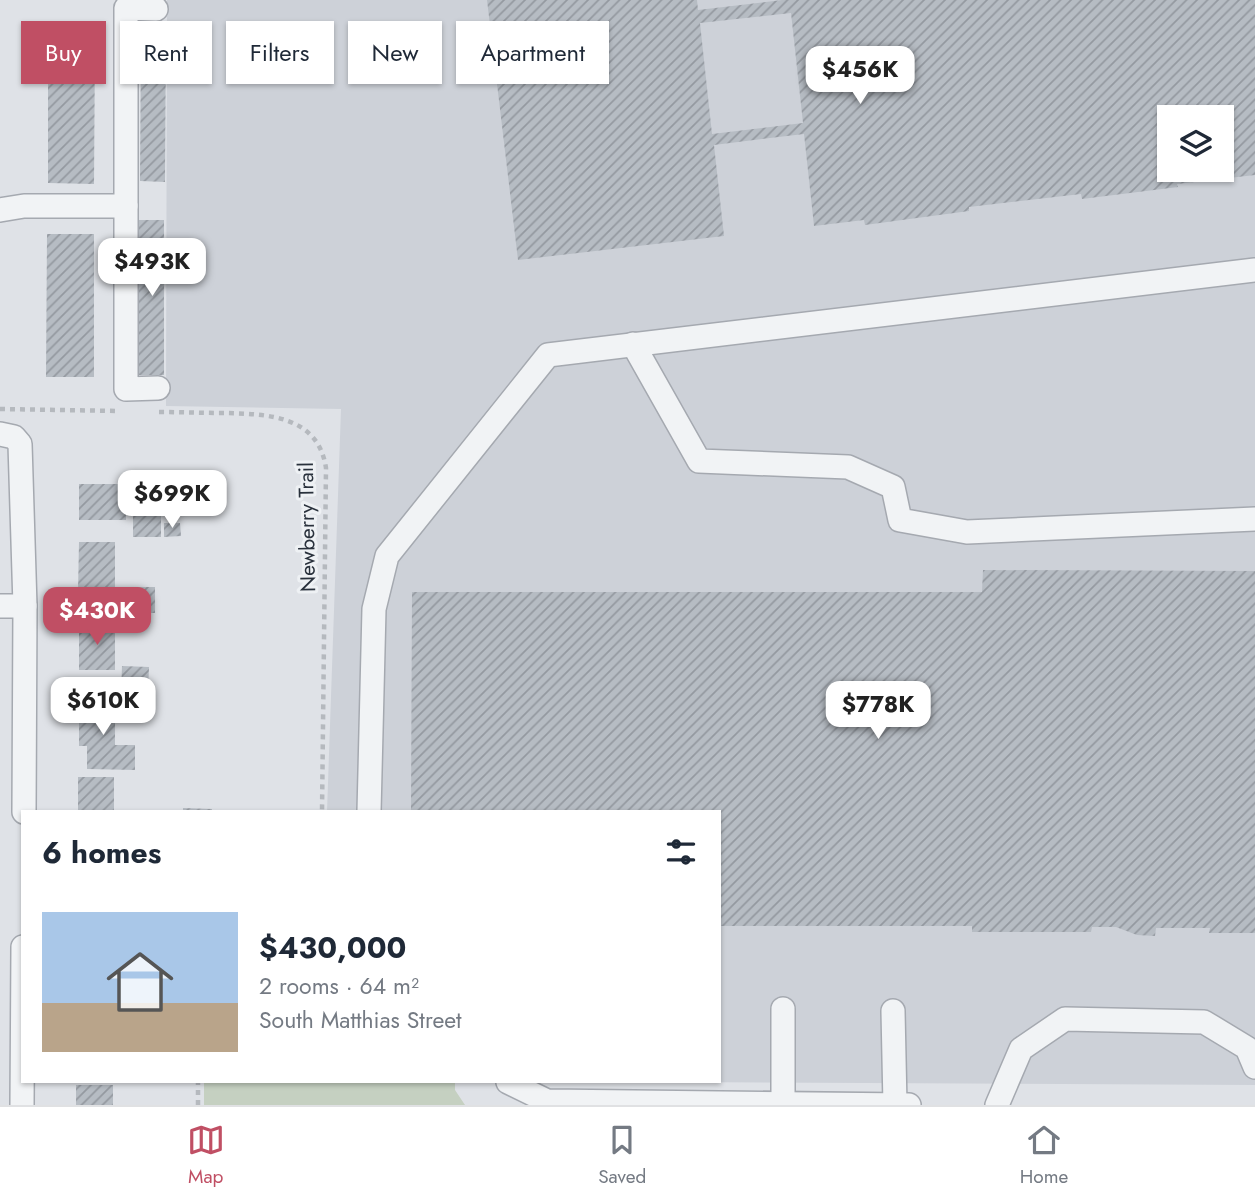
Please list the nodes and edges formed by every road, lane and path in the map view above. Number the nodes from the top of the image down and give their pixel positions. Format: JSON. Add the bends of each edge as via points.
{"nodes":[{"id":1,"x":156,"y":9,"type":"dead end"},
{"id":2,"x":126,"y":206,"type":"junction"},
{"id":3,"x":0,"y":210,"type":"edge"},
{"id":4,"x":1255,"y":270,"type":"edge"},
{"id":5,"x":633,"y":344,"type":"junction"},
{"id":6,"x":158,"y":388,"type":"dead end"},
{"id":7,"x":0,"y":409,"type":"edge"},
{"id":8,"x":132,"y":411,"type":"dead end"},
{"id":9,"x":146,"y":411,"type":"dead end"},
{"id":10,"x":0,"y":434,"type":"edge"},
{"id":11,"x":1255,"y":519,"type":"edge"},
{"id":12,"x":0,"y":606,"type":"edge"},
{"id":13,"x":25,"y":606,"type":"junction"},
{"id":14,"x":23,"y":810,"type":"edge"},
{"id":15,"x":322,"y":810,"type":"edge"},
{"id":16,"x":369,"y":810,"type":"edge"},
{"id":17,"x":783,"y":1009,"type":"dead end"},
{"id":18,"x":893,"y":1011,"type":"dead end"},
{"id":19,"x":1255,"y":1067,"type":"edge"},
{"id":20,"x":22,"y":1083,"type":"edge"},
{"id":21,"x":198,"y":1083,"type":"edge"},
{"id":22,"x":510,"y":1083,"type":"edge"},
{"id":23,"x":612,"y":1091,"type":"edge"},
{"id":24,"x":783,"y":1104,"type":"edge"},
{"id":25,"x":22,"y":1105,"type":"edge"},
{"id":26,"x":198,"y":1105,"type":"edge"},
{"id":27,"x":895,"y":1105,"type":"edge"},
{"id":28,"x":909,"y":1105,"type":"edge"},
{"id":29,"x":997,"y":1105,"type":"edge"}],
"edges":[{"from":1,"to":2,"type":"street","via":[[126,8]]},
{"from":2,"to":3,"type":"street"},
{"from":2,"to":6,"type":"street","via":[[126,389]]},
{"from":4,"to":5,"type":"street"},
{"from":5,"to":11,"type":"street","via":[[699,461],[848,467],[893,487],[900,520],[967,532]]},
{"from":5,"to":16,"type":"street","via":[[548,355],[387,556],[374,609]]},
{"from":7,"to":8,"type":"path"},
{"from":9,"to":15,"type":"path","name":"Newberry Trail","via":[[283,418],[306,430],[321,449],[326,468]]},
{"from":10,"to":13,"type":"street","via":[[14,437],[20,444]]},
{"from":12,"to":13,"type":"street"},
{"from":13,"to":14,"type":"street"},
{"from":17,"to":24,"type":"street"},
{"from":18,"to":27,"type":"street"},
{"from":19,"to":29,"type":"street","via":[[1247,1048],[1203,1022],[1065,1019],[1021,1049]]},
{"from":20,"to":25,"type":"street"},
{"from":21,"to":26,"type":"path"},
{"from":22,"to":23,"type":"street","via":[[547,1101]]},
{"from":23,"to":24,"type":"street"},
{"from":24,"to":27,"type":"street"},
{"from":27,"to":28,"type":"street"}]}
